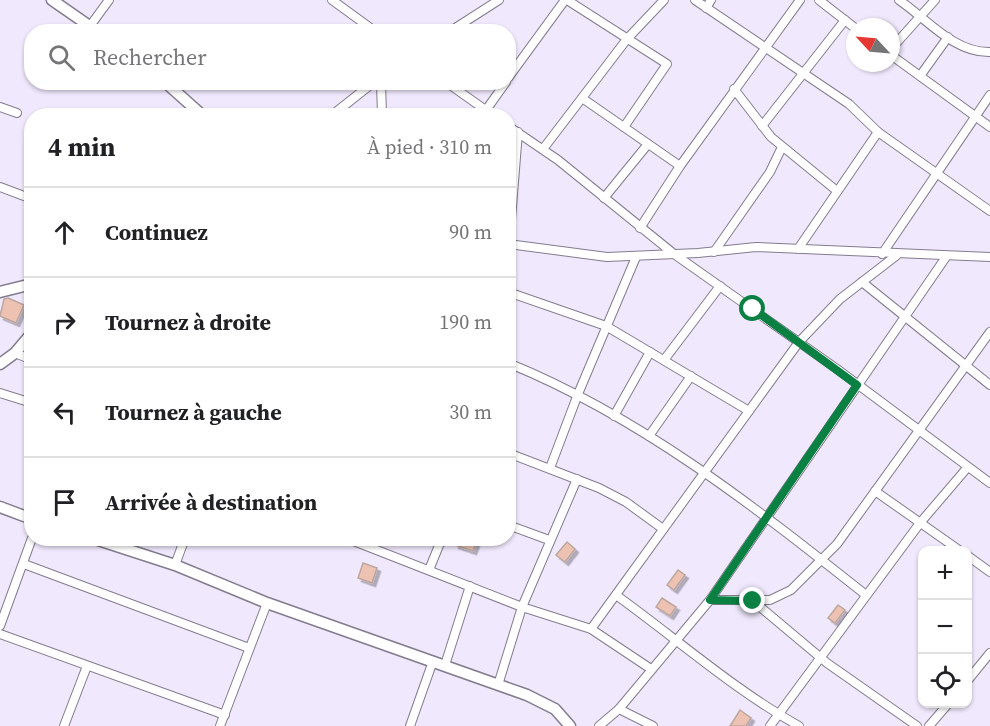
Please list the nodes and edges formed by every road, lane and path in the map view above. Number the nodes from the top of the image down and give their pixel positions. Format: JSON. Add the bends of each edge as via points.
{"nodes":[{"id":1,"x":52,"y":0,"type":"edge"},
{"id":2,"x":109,"y":0,"type":"edge"},
{"id":3,"x":332,"y":0,"type":"edge"},
{"id":4,"x":499,"y":0,"type":"edge"},
{"id":5,"x":566,"y":0,"type":"edge"},
{"id":6,"x":663,"y":0,"type":"edge"},
{"id":7,"x":695,"y":0,"type":"edge"},
{"id":8,"x":711,"y":0,"type":"edge"},
{"id":9,"x":800,"y":0,"type":"edge"},
{"id":10,"x":819,"y":0,"type":"edge"},
{"id":11,"x":899,"y":0,"type":"edge"},
{"id":12,"x":935,"y":0,"type":"edge"},
{"id":13,"x":706,"y":8,"type":"junction"},
{"id":14,"x":920,"y":15,"type":"junction"},
{"id":15,"x":845,"y":20,"type":"joint"},
{"id":16,"x":87,"y":24,"type":"edge"},
{"id":17,"x":97,"y":24,"type":"edge"},
{"id":18,"x":365,"y":24,"type":"edge"},
{"id":19,"x":461,"y":24,"type":"edge"},
{"id":20,"x":948,"y":37,"type":"junction"},
{"id":21,"x":900,"y":38,"type":"edge"},
{"id":22,"x":627,"y":39,"type":"junction"},
{"id":23,"x":765,"y":49,"type":"junction"},
{"id":24,"x":990,"y":51,"type":"edge"},
{"id":25,"x":900,"y":62,"type":"edge"},
{"id":26,"x":516,"y":67,"type":"edge"},
{"id":27,"x":805,"y":73,"type":"junction"},
{"id":28,"x":920,"y":76,"type":"junction"},
{"id":29,"x":734,"y":89,"type":"junction"},
{"id":30,"x":174,"y":90,"type":"edge"},
{"id":31,"x":364,"y":90,"type":"edge"},
{"id":32,"x":381,"y":90,"type":"edge"},
{"id":33,"x":457,"y":90,"type":"edge"},
{"id":34,"x":500,"y":90,"type":"edge"},
{"id":35,"x":990,"y":95,"type":"edge"},
{"id":36,"x":582,"y":98,"type":"junction"},
{"id":37,"x":0,"y":107,"type":"edge"},
{"id":38,"x":194,"y":108,"type":"edge"},
{"id":39,"x":341,"y":108,"type":"edge"},
{"id":40,"x":382,"y":108,"type":"edge"},
{"id":41,"x":483,"y":108,"type":"edge"},
{"id":42,"x":487,"y":108,"type":"edge"},
{"id":43,"x":17,"y":113,"type":"dead end"},
{"id":44,"x":974,"y":115,"type":"junction"},
{"id":45,"x":762,"y":126,"type":"junction"},
{"id":46,"x":624,"y":127,"type":"junction"},
{"id":47,"x":990,"y":127,"type":"edge"},
{"id":48,"x":518,"y":132,"type":"joint"},
{"id":49,"x":878,"y":132,"type":"junction"},
{"id":50,"x":516,"y":142,"type":"edge"},
{"id":51,"x":648,"y":144,"type":"junction"},
{"id":52,"x":783,"y":147,"type":"junction"},
{"id":53,"x":543,"y":149,"type":"junction"},
{"id":54,"x":680,"y":166,"type":"junction"},
{"id":55,"x":935,"y":172,"type":"junction"},
{"id":56,"x":0,"y":187,"type":"edge"},
{"id":57,"x":837,"y":192,"type":"junction"},
{"id":58,"x":24,"y":196,"type":"edge"},
{"id":59,"x":604,"y":198,"type":"junction"},
{"id":60,"x":990,"y":211,"type":"edge"},
{"id":61,"x":640,"y":228,"type":"junction"},
{"id":62,"x":516,"y":245,"type":"edge"},
{"id":63,"x":798,"y":249,"type":"junction"},
{"id":64,"x":714,"y":252,"type":"junction"},
{"id":65,"x":674,"y":254,"type":"junction"},
{"id":66,"x":882,"y":254,"type":"junction"},
{"id":67,"x":897,"y":255,"type":"junction"},
{"id":68,"x":636,"y":257,"type":"junction"},
{"id":69,"x":946,"y":257,"type":"junction"},
{"id":70,"x":990,"y":257,"type":"edge"},
{"id":71,"x":862,"y":282,"type":"junction"},
{"id":72,"x":24,"y":285,"type":"edge"},
{"id":73,"x":720,"y":286,"type":"junction"},
{"id":74,"x":2,"y":289,"type":"edge"},
{"id":75,"x":516,"y":295,"type":"edge"},
{"id":76,"x":904,"y":316,"type":"junction"},
{"id":77,"x":606,"y":326,"type":"junction"},
{"id":78,"x":990,"y":332,"type":"edge"},
{"id":79,"x":24,"y":342,"type":"edge"},
{"id":80,"x":799,"y":342,"type":"junction"},
{"id":81,"x":650,"y":352,"type":"junction"},
{"id":82,"x":15,"y":353,"type":"junction"},
{"id":83,"x":24,"y":357,"type":"edge"},
{"id":84,"x":664,"y":360,"type":"junction"},
{"id":85,"x":0,"y":364,"type":"edge"},
{"id":86,"x":966,"y":365,"type":"junction"},
{"id":87,"x":516,"y":367,"type":"edge"},
{"id":88,"x":691,"y":376,"type":"junction"},
{"id":89,"x":857,"y":385,"type":"junction"},
{"id":90,"x":990,"y":385,"type":"edge"},
{"id":91,"x":0,"y":393,"type":"edge"},
{"id":92,"x":578,"y":394,"type":"junction"},
{"id":93,"x":24,"y":401,"type":"edge"},
{"id":94,"x":749,"y":411,"type":"junction"},
{"id":95,"x":614,"y":416,"type":"junction"},
{"id":96,"x":918,"y":431,"type":"junction"},
{"id":97,"x":649,"y":436,"type":"junction"},
{"id":98,"x":516,"y":456,"type":"edge"},
{"id":99,"x":550,"y":468,"type":"junction"},
{"id":100,"x":967,"y":468,"type":"junction"},
{"id":101,"x":704,"y":472,"type":"junction"},
{"id":102,"x":577,"y":479,"type":"junction"},
{"id":103,"x":990,"y":483,"type":"edge"},
{"id":104,"x":875,"y":491,"type":"junction"},
{"id":105,"x":0,"y":507,"type":"edge"},
{"id":106,"x":24,"y":516,"type":"edge"},
{"id":107,"x":766,"y":519,"type":"junction"},
{"id":108,"x":920,"y":523,"type":"junction"},
{"id":109,"x":516,"y":528,"type":"edge"},
{"id":110,"x":663,"y":529,"type":"junction"},
{"id":111,"x":549,"y":540,"type":"junction"},
{"id":112,"x":30,"y":546,"type":"edge"},
{"id":113,"x":118,"y":546,"type":"edge"},
{"id":114,"x":182,"y":546,"type":"edge"},
{"id":115,"x":367,"y":546,"type":"edge"},
{"id":116,"x":439,"y":546,"type":"edge"},
{"id":117,"x":953,"y":546,"type":"edge"},
{"id":118,"x":972,"y":559,"type":"edge"},
{"id":119,"x":821,"y":560,"type":"junction"},
{"id":120,"x":24,"y":564,"type":"junction"},
{"id":121,"x":175,"y":565,"type":"junction"},
{"id":122,"x":429,"y":570,"type":"junction"},
{"id":123,"x":990,"y":572,"type":"edge"},
{"id":124,"x":470,"y":586,"type":"junction"},
{"id":125,"x":616,"y":594,"type":"junction"},
{"id":126,"x":866,"y":595,"type":"junction"},
{"id":127,"x":710,"y":600,"type":"junction"},
{"id":128,"x":753,"y":601,"type":"junction"},
{"id":129,"x":267,"y":603,"type":"junction"},
{"id":130,"x":522,"y":607,"type":"junction"},
{"id":131,"x":0,"y":626,"type":"edge"},
{"id":132,"x":591,"y":629,"type":"junction"},
{"id":133,"x":0,"y":634,"type":"edge"},
{"id":134,"x":677,"y":639,"type":"junction"},
{"id":135,"x":249,"y":648,"type":"junction"},
{"id":136,"x":989,"y":656,"type":"edge"},
{"id":137,"x":820,"y":657,"type":"junction"},
{"id":138,"x":434,"y":661,"type":"junction"},
{"id":139,"x":445,"y":665,"type":"junction"},
{"id":140,"x":87,"y":666,"type":"junction"},
{"id":141,"x":651,"y":669,"type":"junction"},
{"id":142,"x":972,"y":675,"type":"edge"},
{"id":143,"x":498,"y":685,"type":"junction"},
{"id":144,"x":945,"y":708,"type":"edge"},
{"id":145,"x":619,"y":709,"type":"junction"},
{"id":146,"x":225,"y":715,"type":"junction"},
{"id":147,"x":779,"y":715,"type":"junction"},
{"id":148,"x":64,"y":726,"type":"edge"},
{"id":149,"x":220,"y":726,"type":"edge"},
{"id":150,"x":410,"y":726,"type":"edge"},
{"id":151,"x":570,"y":726,"type":"edge"},
{"id":152,"x":599,"y":726,"type":"edge"},
{"id":153,"x":653,"y":726,"type":"edge"},
{"id":154,"x":770,"y":726,"type":"edge"},
{"id":155,"x":799,"y":726,"type":"edge"},
{"id":156,"x":916,"y":726,"type":"edge"},
{"id":157,"x":929,"y":726,"type":"edge"}],
"edges":[{"from":1,"to":16,"type":"street"},
{"from":2,"to":17,"type":"street"},
{"from":3,"to":18,"type":"street"},
{"from":4,"to":19,"type":"street"},
{"from":5,"to":22,"type":"street"},
{"from":5,"to":26,"type":"street"},
{"from":6,"to":22,"type":"street"},
{"from":7,"to":13,"type":"street"},
{"from":8,"to":13,"type":"street"},
{"from":9,"to":23,"type":"street"},
{"from":10,"to":15,"type":"street"},
{"from":11,"to":14,"type":"street"},
{"from":12,"to":14,"type":"street"},
{"from":13,"to":23,"type":"street"},
{"from":14,"to":20,"type":"street"},
{"from":14,"to":21,"type":"street"},
{"from":15,"to":27,"type":"street"},
{"from":20,"to":24,"type":"street","via":[[960,47]]},
{"from":20,"to":28,"type":"street"},
{"from":22,"to":36,"type":"street"},
{"from":22,"to":46,"type":"street","via":[[668,64]]},
{"from":23,"to":27,"type":"street"},
{"from":23,"to":29,"type":"street"},
{"from":25,"to":28,"type":"street"},
{"from":27,"to":45,"type":"street"},
{"from":27,"to":49,"type":"street","via":[[849,104]]},
{"from":28,"to":44,"type":"street"},
{"from":29,"to":45,"type":"street"},
{"from":29,"to":54,"type":"street"},
{"from":30,"to":38,"type":"street"},
{"from":31,"to":39,"type":"street"},
{"from":32,"to":40,"type":"street"},
{"from":33,"to":41,"type":"street"},
{"from":34,"to":42,"type":"street"},
{"from":35,"to":44,"type":"street"},
{"from":36,"to":46,"type":"street"},
{"from":36,"to":53,"type":"street"},
{"from":37,"to":43,"type":"street"},
{"from":44,"to":47,"type":"street"},
{"from":44,"to":55,"type":"street"},
{"from":45,"to":52,"type":"street"},
{"from":46,"to":51,"type":"street"},
{"from":48,"to":50,"type":"street"},
{"from":48,"to":53,"type":"street"},
{"from":49,"to":55,"type":"street"},
{"from":49,"to":57,"type":"street"},
{"from":51,"to":54,"type":"street"},
{"from":51,"to":59,"type":"street"},
{"from":52,"to":57,"type":"street"},
{"from":52,"to":64,"type":"street"},
{"from":53,"to":59,"type":"street"},
{"from":54,"to":61,"type":"street"},
{"from":55,"to":60,"type":"street"},
{"from":55,"to":66,"type":"street"},
{"from":56,"to":58,"type":"street"},
{"from":57,"to":63,"type":"street"},
{"from":59,"to":61,"type":"street"},
{"from":61,"to":65,"type":"street"},
{"from":62,"to":68,"type":"street"},
{"from":63,"to":64,"type":"street","via":[[756,247]]},
{"from":63,"to":66,"type":"street"},
{"from":64,"to":65,"type":"street"},
{"from":65,"to":68,"type":"street"},
{"from":65,"to":73,"type":"street"},
{"from":66,"to":67,"type":"street"},
{"from":67,"to":69,"type":"street"},
{"from":67,"to":71,"type":"street"},
{"from":68,"to":77,"type":"street"},
{"from":69,"to":70,"type":"street"},
{"from":69,"to":76,"type":"street"},
{"from":71,"to":76,"type":"street"},
{"from":71,"to":80,"type":"street"},
{"from":72,"to":74,"type":"street"},
{"from":73,"to":80,"type":"street"},
{"from":73,"to":84,"type":"street"},
{"from":75,"to":77,"type":"street"},
{"from":76,"to":86,"type":"street"},
{"from":76,"to":89,"type":"street"},
{"from":77,"to":81,"type":"street"},
{"from":77,"to":92,"type":"street"},
{"from":78,"to":86,"type":"street"},
{"from":79,"to":82,"type":"street"},
{"from":80,"to":89,"type":"street"},
{"from":80,"to":94,"type":"street"},
{"from":81,"to":84,"type":"street"},
{"from":81,"to":95,"type":"street"},
{"from":82,"to":83,"type":"street"},
{"from":82,"to":85,"type":"street"},
{"from":84,"to":88,"type":"street"},
{"from":86,"to":90,"type":"street"},
{"from":86,"to":96,"type":"street"},
{"from":87,"to":92,"type":"street"},
{"from":88,"to":94,"type":"street"},
{"from":88,"to":97,"type":"street"},
{"from":89,"to":96,"type":"street"},
{"from":89,"to":107,"type":"street"},
{"from":91,"to":93,"type":"street"},
{"from":92,"to":95,"type":"street"},
{"from":92,"to":99,"type":"street"},
{"from":94,"to":101,"type":"street"},
{"from":95,"to":97,"type":"street"},
{"from":96,"to":100,"type":"street"},
{"from":96,"to":104,"type":"street"},
{"from":97,"to":101,"type":"street"},
{"from":98,"to":99,"type":"street"},
{"from":99,"to":102,"type":"street"},
{"from":100,"to":103,"type":"street"},
{"from":100,"to":108,"type":"street"},
{"from":101,"to":107,"type":"street"},
{"from":101,"to":110,"type":"street"},
{"from":102,"to":110,"type":"street","via":[[626,502]]},
{"from":102,"to":111,"type":"street"},
{"from":104,"to":108,"type":"street"},
{"from":104,"to":119,"type":"street"},
{"from":105,"to":106,"type":"street"},
{"from":107,"to":119,"type":"street"},
{"from":107,"to":127,"type":"street"},
{"from":108,"to":117,"type":"street"},
{"from":108,"to":126,"type":"street"},
{"from":109,"to":111,"type":"street"},
{"from":110,"to":125,"type":"street"},
{"from":111,"to":130,"type":"street"},
{"from":112,"to":120,"type":"street"},
{"from":113,"to":121,"type":"street"},
{"from":114,"to":121,"type":"street"},
{"from":115,"to":122,"type":"street"},
{"from":116,"to":122,"type":"street"},
{"from":118,"to":123,"type":"street"},
{"from":119,"to":126,"type":"street"},
{"from":119,"to":128,"type":"street","via":[[790,590],[770,600]]},
{"from":120,"to":131,"type":"street"},
{"from":120,"to":135,"type":"street"},
{"from":121,"to":129,"type":"street"},
{"from":122,"to":124,"type":"street"},
{"from":124,"to":130,"type":"street"},
{"from":124,"to":139,"type":"street"},
{"from":125,"to":132,"type":"street"},
{"from":125,"to":134,"type":"street"},
{"from":126,"to":137,"type":"street"},
{"from":127,"to":128,"type":"street"},
{"from":127,"to":134,"type":"street"},
{"from":128,"to":137,"type":"street"},
{"from":129,"to":135,"type":"street"},
{"from":129,"to":138,"type":"street"},
{"from":130,"to":132,"type":"street"},
{"from":130,"to":143,"type":"street"},
{"from":132,"to":141,"type":"street"},
{"from":133,"to":140,"type":"street"},
{"from":134,"to":141,"type":"street"},
{"from":134,"to":147,"type":"street","via":[[710,668]]},
{"from":135,"to":146,"type":"street"},
{"from":136,"to":142,"type":"street"},
{"from":137,"to":147,"type":"street"},
{"from":137,"to":156,"type":"street"},
{"from":138,"to":139,"type":"street"},
{"from":138,"to":150,"type":"street"},
{"from":139,"to":143,"type":"street"},
{"from":140,"to":146,"type":"street"},
{"from":140,"to":148,"type":"street"},
{"from":141,"to":145,"type":"street"},
{"from":143,"to":151,"type":"street","via":[[555,709]]},
{"from":144,"to":157,"type":"street"},
{"from":145,"to":152,"type":"street"},
{"from":145,"to":153,"type":"street"},
{"from":146,"to":149,"type":"street"},
{"from":147,"to":154,"type":"street"},
{"from":147,"to":155,"type":"street"}]}
